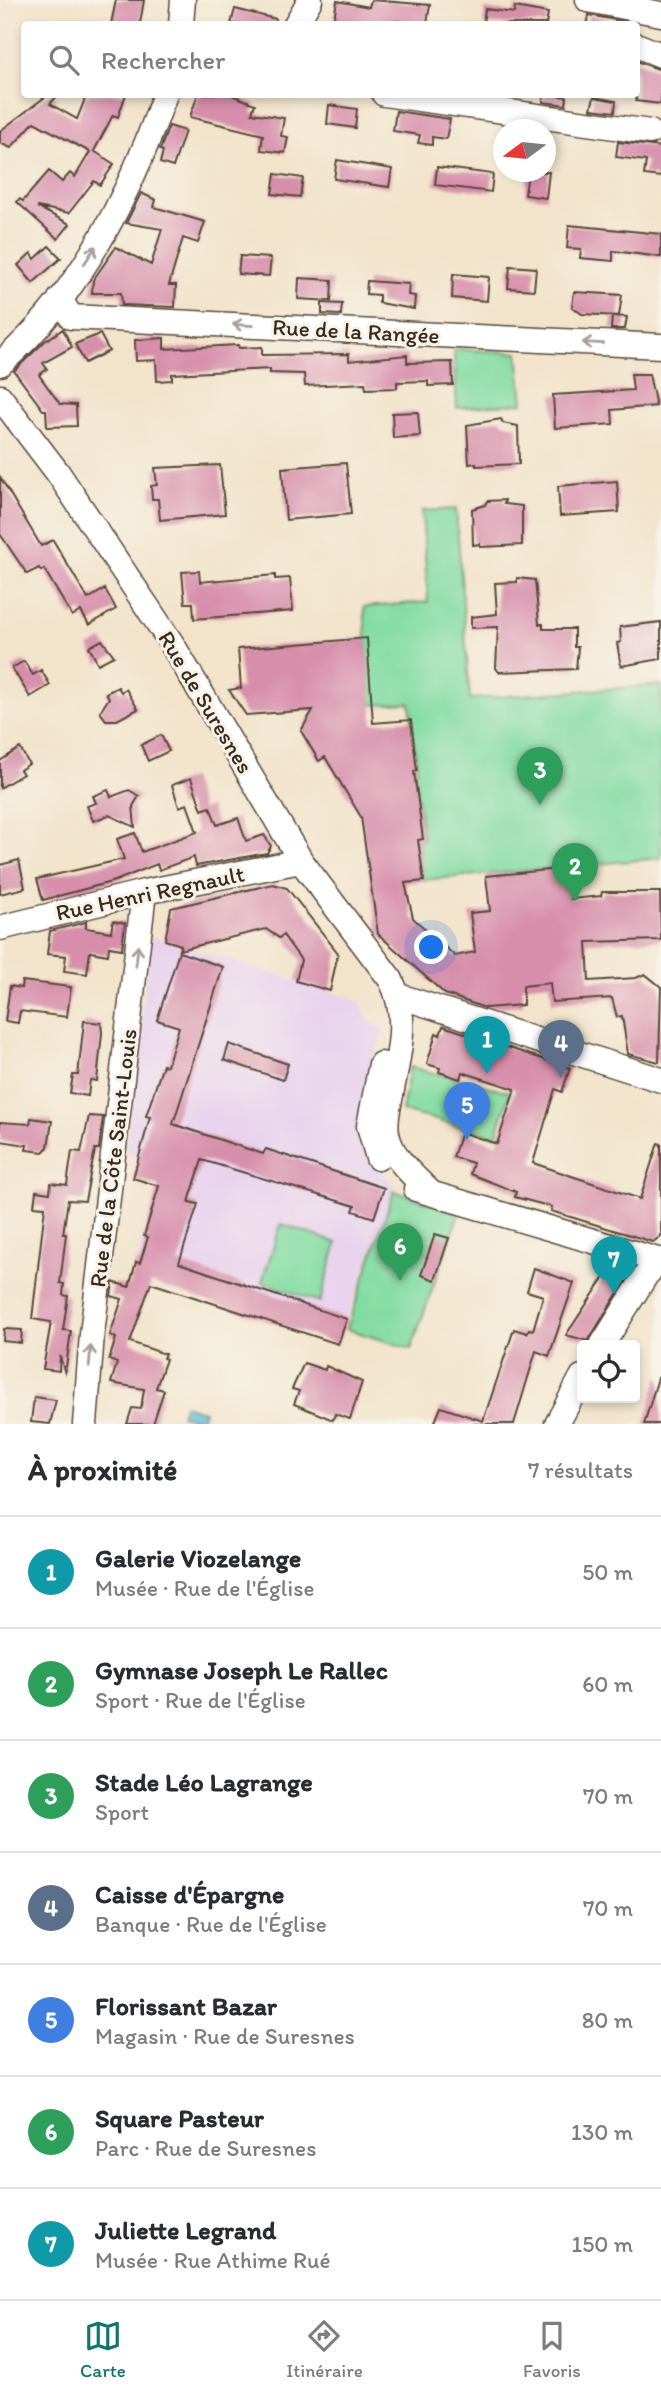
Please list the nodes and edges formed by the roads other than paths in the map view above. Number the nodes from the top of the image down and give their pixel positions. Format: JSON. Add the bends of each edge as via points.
{"nodes":[{"id":1,"x":183,"y":0,"type":"edge"},
{"id":2,"x":310,"y":0,"type":"edge"},
{"id":3,"x":588,"y":0,"type":"edge"},
{"id":4,"x":661,"y":14,"type":"edge"},
{"id":5,"x":630,"y":16,"type":"edge"},
{"id":6,"x":181,"y":21,"type":"edge"},
{"id":7,"x":298,"y":21,"type":"edge"},
{"id":8,"x":640,"y":47,"type":"edge"},
{"id":9,"x":661,"y":55,"type":"edge"},
{"id":10,"x":163,"y":98,"type":"edge"},
{"id":11,"x":412,"y":98,"type":"edge"},
{"id":12,"x":650,"y":132,"type":"dead end"},
{"id":13,"x":60,"y":299,"type":"junction"},
{"id":14,"x":661,"y":346,"type":"edge"},
{"id":15,"x":0,"y":364,"type":"edge"},
{"id":16,"x":0,"y":397,"type":"edge"},
{"id":17,"x":301,"y":862,"type":"junction"},
{"id":18,"x":144,"y":892,"type":"junction"},
{"id":19,"x":1,"y":931,"type":"edge"},
{"id":20,"x":400,"y":1004,"type":"junction"},
{"id":21,"x":661,"y":1080,"type":"edge"},
{"id":22,"x":661,"y":1260,"type":"edge"},
{"id":23,"x":605,"y":1340,"type":"edge"},
{"id":24,"x":577,"y":1386,"type":"edge"},
{"id":25,"x":85,"y":1424,"type":"edge"},
{"id":26,"x":557,"y":1424,"type":"edge"}],
"edges":[{"from":1,"to":6,"type":"street"},
{"from":2,"to":7,"type":"street"},
{"from":3,"to":5,"type":"street"},
{"from":4,"to":5,"type":"street"},
{"from":8,"to":9,"type":"street"},
{"from":13,"to":10,"type":"street","one_way":true,"via":[[108,225]]},
{"from":11,"to":12,"type":"street"},
{"from":14,"to":13,"type":"street","name":"Rue de la Rangée","one_way":true,"via":[[71,317]]},
{"from":13,"to":15,"type":"street"},
{"from":16,"to":17,"type":"street","name":"Rue de Suresnes","via":[[58,473],[172,644]]},
{"from":17,"to":18,"type":"street","name":"Rue Henri Regnault"},
{"from":17,"to":20,"type":"street","name":"Rue de Suresnes","via":[[366,945]]},
{"from":18,"to":19,"type":"street","name":"Rue Henri Regnault"},
{"from":25,"to":18,"type":"street","name":"Rue de la Côte Saint-Louis","one_way":true},
{"from":20,"to":21,"type":"street"},
{"from":20,"to":22,"type":"street","via":[[404,1031],[378,1126],[394,1152],[431,1193]]},
{"from":22,"to":23,"type":"street","via":[[646,1275]]},
{"from":24,"to":26,"type":"street"}]}
